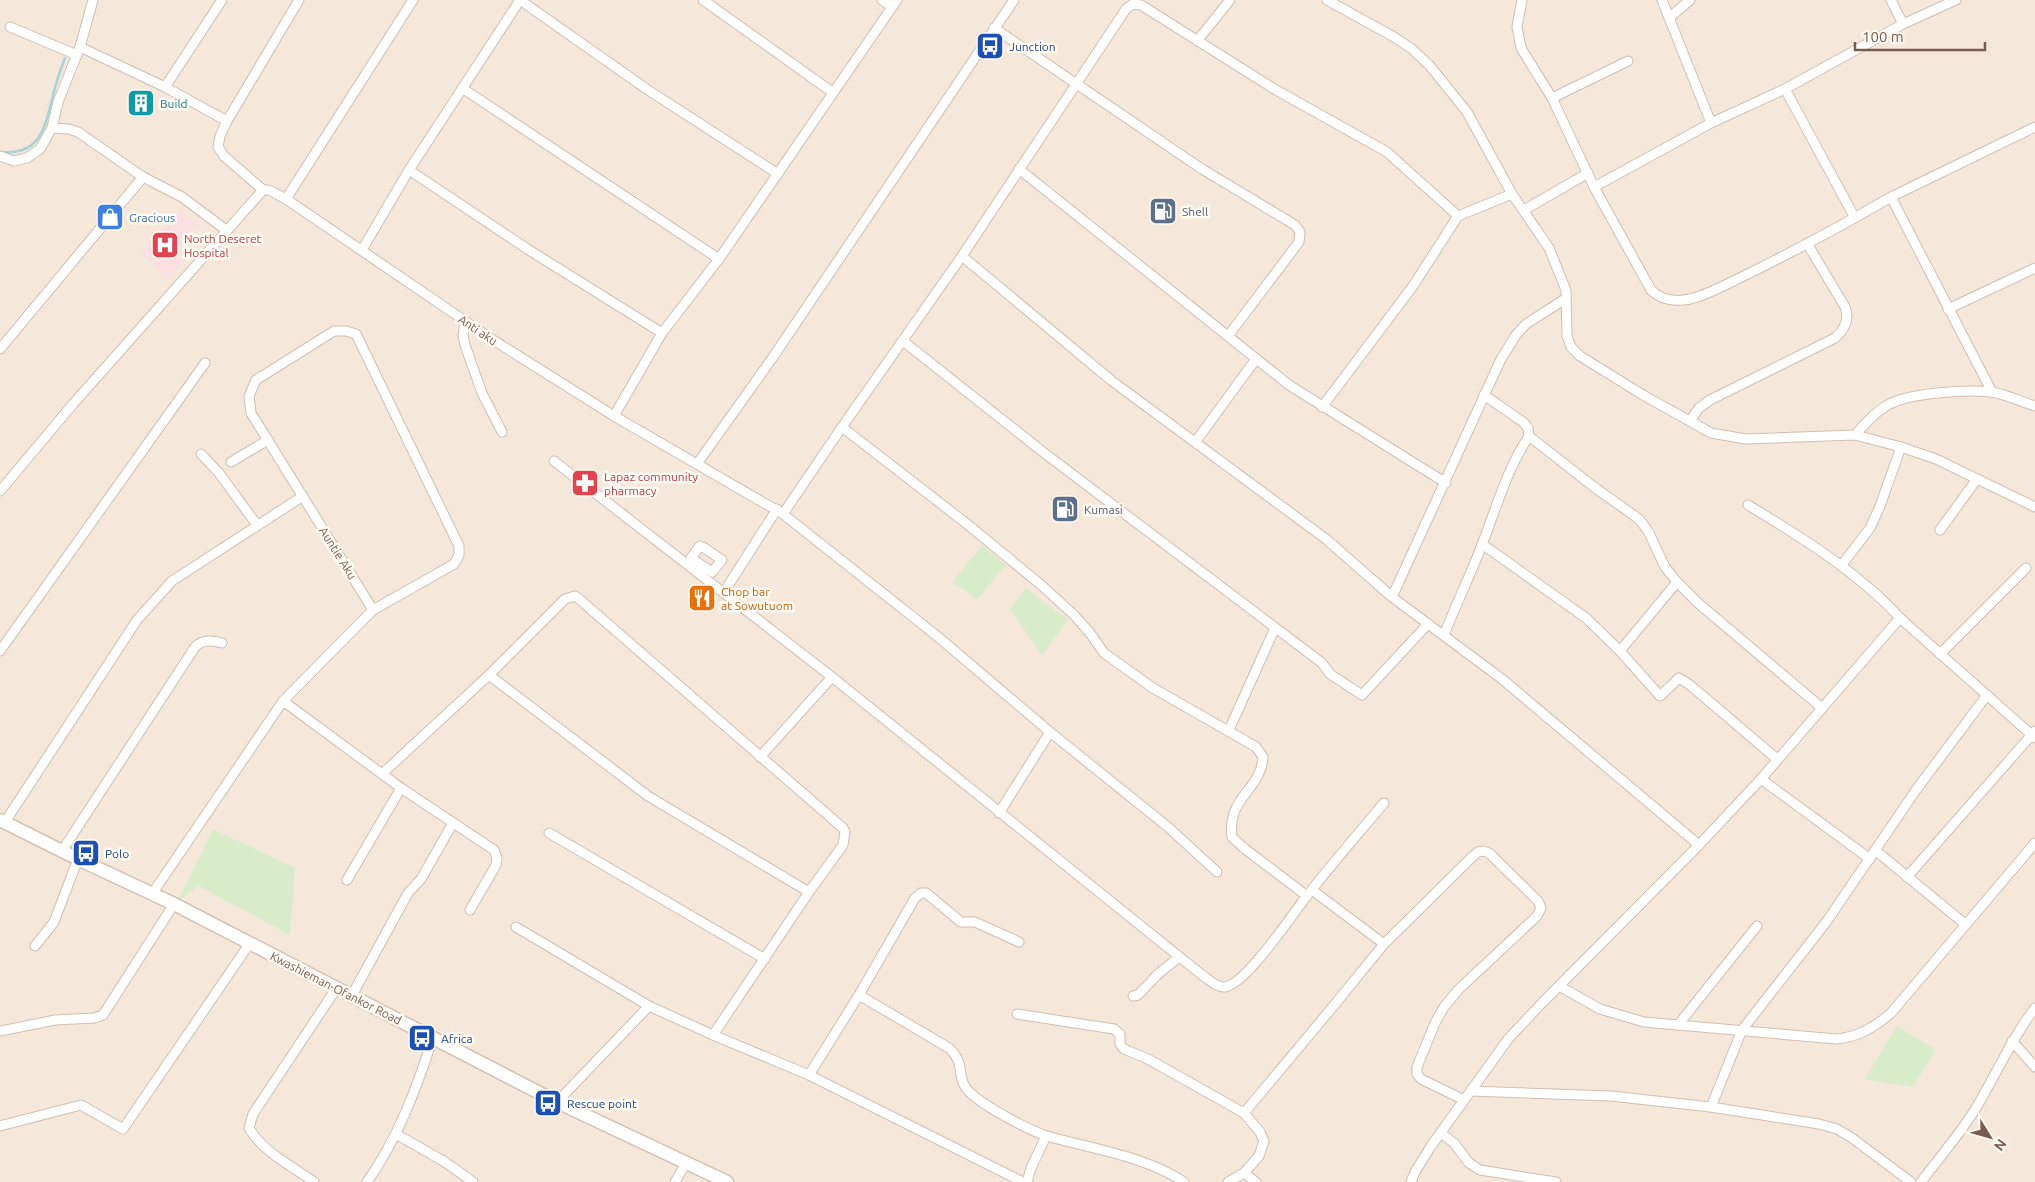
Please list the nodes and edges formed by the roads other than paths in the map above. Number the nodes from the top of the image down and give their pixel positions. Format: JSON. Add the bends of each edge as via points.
{"nodes":[{"id":1,"x":93,"y":0,"type":"edge"},
{"id":2,"x":222,"y":0,"type":"edge"},
{"id":3,"x":299,"y":0,"type":"edge"},
{"id":4,"x":413,"y":0,"type":"edge"},
{"id":5,"x":520,"y":0,"type":"edge"},
{"id":6,"x":703,"y":0,"type":"edge"},
{"id":7,"x":882,"y":0,"type":"edge"},
{"id":8,"x":1014,"y":0,"type":"edge"},
{"id":9,"x":1230,"y":0,"type":"edge"},
{"id":10,"x":1326,"y":0,"type":"edge"},
{"id":11,"x":1522,"y":0,"type":"edge"},
{"id":12,"x":1662,"y":0,"type":"edge"},
{"id":13,"x":1690,"y":0,"type":"edge"},
{"id":14,"x":1891,"y":0,"type":"edge"},
{"id":15,"x":1956,"y":0,"type":"edge"},
{"id":16,"x":895,"y":3,"type":"edge"},
{"id":17,"x":1669,"y":18,"type":"junction"},
{"id":18,"x":1903,"y":24,"type":"junction"},
{"id":19,"x":10,"y":27,"type":"dead end"},
{"id":20,"x":994,"y":28,"type":"junction"},
{"id":21,"x":1197,"y":41,"type":"junction"},
{"id":22,"x":79,"y":51,"type":"junction"},
{"id":23,"x":1628,"y":61,"type":"dead end"},
{"id":24,"x":1077,"y":82,"type":"junction"},
{"id":25,"x":165,"y":87,"type":"junction"},
{"id":26,"x":462,"y":88,"type":"junction"},
{"id":27,"x":1785,"y":89,"type":"junction"},
{"id":28,"x":832,"y":92,"type":"junction"},
{"id":29,"x":1552,"y":98,"type":"junction"},
{"id":30,"x":227,"y":120,"type":"junction"},
{"id":31,"x":1711,"y":123,"type":"junction"},
{"id":32,"x":2035,"y":127,"type":"edge"},
{"id":33,"x":52,"y":128,"type":"junction"},
{"id":34,"x":0,"y":156,"type":"edge"},
{"id":35,"x":1019,"y":169,"type":"junction"},
{"id":36,"x":410,"y":170,"type":"junction"},
{"id":37,"x":778,"y":174,"type":"junction"},
{"id":38,"x":1588,"y":174,"type":"junction"},
{"id":39,"x":143,"y":177,"type":"junction"},
{"id":40,"x":1594,"y":187,"type":"junction"},
{"id":41,"x":263,"y":190,"type":"junction"},
{"id":42,"x":1512,"y":194,"type":"junction"},
{"id":43,"x":1891,"y":197,"type":"junction"},
{"id":44,"x":286,"y":199,"type":"junction"},
{"id":45,"x":1524,"y":210,"type":"junction"},
{"id":46,"x":1458,"y":216,"type":"junction"},
{"id":47,"x":1855,"y":218,"type":"junction"},
{"id":48,"x":226,"y":230,"type":"junction"},
{"id":49,"x":1808,"y":245,"type":"junction"},
{"id":50,"x":362,"y":250,"type":"junction"},
{"id":51,"x":962,"y":256,"type":"junction"},
{"id":52,"x":719,"y":259,"type":"junction"},
{"id":53,"x":2035,"y":268,"type":"edge"},
{"id":54,"x":1565,"y":299,"type":"junction"},
{"id":55,"x":1948,"y":309,"type":"junction"},
{"id":56,"x":465,"y":321,"type":"junction"},
{"id":57,"x":662,"y":333,"type":"junction"},
{"id":58,"x":1228,"y":336,"type":"junction"},
{"id":59,"x":903,"y":341,"type":"junction"},
{"id":60,"x":0,"y":349,"type":"edge"},
{"id":61,"x":1256,"y":359,"type":"junction"},
{"id":62,"x":205,"y":363,"type":"dead end"},
{"id":63,"x":1992,"y":392,"type":"junction"},
{"id":64,"x":1484,"y":395,"type":"junction"},
{"id":65,"x":2035,"y":406,"type":"edge"},
{"id":66,"x":1322,"y":407,"type":"junction"},
{"id":67,"x":614,"y":416,"type":"junction"},
{"id":68,"x":1690,"y":421,"type":"junction"},
{"id":69,"x":842,"y":427,"type":"junction"},
{"id":70,"x":502,"y":432,"type":"dead end"},
{"id":71,"x":1855,"y":435,"type":"junction"},
{"id":72,"x":1528,"y":436,"type":"junction"},
{"id":73,"x":268,"y":440,"type":"junction"},
{"id":74,"x":1196,"y":442,"type":"junction"},
{"id":75,"x":1901,"y":447,"type":"junction"},
{"id":76,"x":201,"y":454,"type":"dead end"},
{"id":77,"x":554,"y":461,"type":"dead end"},
{"id":78,"x":231,"y":462,"type":"dead end"},
{"id":79,"x":697,"y":464,"type":"junction"},
{"id":80,"x":1977,"y":479,"type":"junction"},
{"id":81,"x":1446,"y":483,"type":"junction"},
{"id":82,"x":0,"y":491,"type":"edge"},
{"id":83,"x":303,"y":496,"type":"junction"},
{"id":84,"x":1748,"y":505,"type":"dead end"},
{"id":85,"x":2035,"y":507,"type":"edge"},
{"id":86,"x":780,"y":512,"type":"junction"},
{"id":87,"x":257,"y":525,"type":"junction"},
{"id":88,"x":1940,"y":530,"type":"dead end"},
{"id":89,"x":1482,"y":544,"type":"junction"},
{"id":90,"x":1841,"y":566,"type":"junction"},
{"id":91,"x":2026,"y":568,"type":"dead end"},
{"id":92,"x":1677,"y":582,"type":"junction"},
{"id":93,"x":724,"y":592,"type":"junction"},
{"id":94,"x":1392,"y":596,"type":"junction"},
{"id":95,"x":373,"y":610,"type":"junction"},
{"id":96,"x":1900,"y":618,"type":"junction"},
{"id":97,"x":1428,"y":624,"type":"junction"},
{"id":98,"x":1275,"y":628,"type":"junction"},
{"id":99,"x":1444,"y":635,"type":"junction"},
{"id":100,"x":222,"y":644,"type":"dead end"},
{"id":101,"x":0,"y":651,"type":"edge"},
{"id":102,"x":1620,"y":651,"type":"junction"},
{"id":103,"x":1940,"y":654,"type":"junction"},
{"id":104,"x":489,"y":675,"type":"junction"},
{"id":105,"x":832,"y":678,"type":"junction"},
{"id":106,"x":1987,"y":694,"type":"junction"},
{"id":107,"x":284,"y":701,"type":"junction"},
{"id":108,"x":1822,"y":708,"type":"junction"},
{"id":109,"x":1229,"y":730,"type":"junction"},
{"id":110,"x":1050,"y":732,"type":"junction"},
{"id":111,"x":2034,"y":735,"type":"edge"},
{"id":112,"x":760,"y":757,"type":"junction"},
{"id":113,"x":1777,"y":759,"type":"junction"},
{"id":114,"x":383,"y":773,"type":"junction"},
{"id":115,"x":1761,"y":779,"type":"junction"},
{"id":116,"x":401,"y":788,"type":"junction"},
{"id":117,"x":1384,"y":802,"type":"dead end"},
{"id":118,"x":999,"y":813,"type":"junction"},
{"id":119,"x":3,"y":821,"type":"edge"},
{"id":120,"x":453,"y":824,"type":"junction"},
{"id":121,"x":549,"y":833,"type":"dead end"},
{"id":122,"x":2035,"y":842,"type":"edge"},
{"id":123,"x":1699,"y":845,"type":"junction"},
{"id":124,"x":1875,"y":850,"type":"junction"},
{"id":125,"x":62,"y":851,"type":"junction"},
{"id":126,"x":78,"y":859,"type":"junction"},
{"id":127,"x":1870,"y":859,"type":"junction"},
{"id":128,"x":1217,"y":872,"type":"dead end"},
{"id":129,"x":1907,"y":877,"type":"junction"},
{"id":130,"x":347,"y":880,"type":"dead end"},
{"id":131,"x":809,"y":892,"type":"junction"},
{"id":132,"x":1309,"y":893,"type":"junction"},
{"id":133,"x":152,"y":894,"type":"junction"},
{"id":134,"x":174,"y":904,"type":"junction"},
{"id":135,"x":470,"y":910,"type":"dead end"},
{"id":136,"x":1965,"y":924,"type":"junction"},
{"id":137,"x":1757,"y":926,"type":"dead end"},
{"id":138,"x":516,"y":927,"type":"dead end"},
{"id":139,"x":1019,"y":942,"type":"dead end"},
{"id":140,"x":250,"y":943,"type":"junction"},
{"id":141,"x":1384,"y":944,"type":"junction"},
{"id":142,"x":36,"y":946,"type":"dead end"},
{"id":143,"x":1179,"y":957,"type":"junction"},
{"id":144,"x":765,"y":959,"type":"junction"},
{"id":145,"x":1559,"y":986,"type":"junction"},
{"id":146,"x":336,"y":989,"type":"junction"},
{"id":147,"x":859,"y":995,"type":"junction"},
{"id":148,"x":1133,"y":996,"type":"dead end"},
{"id":149,"x":351,"y":997,"type":"junction"},
{"id":150,"x":649,"y":1006,"type":"junction"},
{"id":151,"x":2035,"y":1008,"type":"edge"},
{"id":152,"x":1017,"y":1014,"type":"dead end"},
{"id":153,"x":1678,"y":1025,"type":"junction"},
{"id":154,"x":1742,"y":1030,"type":"junction"},
{"id":155,"x":0,"y":1031,"type":"edge"},
{"id":156,"x":713,"y":1035,"type":"junction"},
{"id":157,"x":433,"y":1038,"type":"junction"},
{"id":158,"x":2012,"y":1041,"type":"junction"},
{"id":159,"x":2035,"y":1066,"type":"edge"},
{"id":160,"x":809,"y":1075,"type":"junction"},
{"id":161,"x":1471,"y":1090,"type":"junction"},
{"id":162,"x":1464,"y":1100,"type":"junction"},
{"id":163,"x":557,"y":1102,"type":"junction"},
{"id":164,"x":1711,"y":1108,"type":"junction"},
{"id":165,"x":1244,"y":1113,"type":"junction"},
{"id":166,"x":0,"y":1126,"type":"edge"},
{"id":167,"x":1441,"y":1133,"type":"junction"},
{"id":168,"x":396,"y":1134,"type":"junction"},
{"id":169,"x":1046,"y":1136,"type":"junction"},
{"id":170,"x":686,"y":1163,"type":"junction"},
{"id":171,"x":1244,"y":1173,"type":"junction"},
{"id":172,"x":314,"y":1182,"type":"edge"},
{"id":173,"x":367,"y":1182,"type":"edge"},
{"id":174,"x":473,"y":1182,"type":"edge"},
{"id":175,"x":675,"y":1182,"type":"edge"},
{"id":176,"x":727,"y":1182,"type":"edge"},
{"id":177,"x":1025,"y":1182,"type":"edge"},
{"id":178,"x":1184,"y":1182,"type":"edge"},
{"id":179,"x":1228,"y":1182,"type":"edge"},
{"id":180,"x":1256,"y":1182,"type":"edge"},
{"id":181,"x":1411,"y":1182,"type":"edge"},
{"id":182,"x":1556,"y":1182,"type":"edge"},
{"id":183,"x":1911,"y":1182,"type":"edge"},
{"id":184,"x":1921,"y":1182,"type":"edge"}],
"edges":[{"from":1,"to":22,"type":"street"},
{"from":2,"to":25,"type":"street"},
{"from":3,"to":30,"type":"street"},
{"from":4,"to":44,"type":"street"},
{"from":5,"to":26,"type":"street"},
{"from":5,"to":37,"type":"street","via":[[648,90]]},
{"from":6,"to":28,"type":"street"},
{"from":7,"to":16,"type":"street"},
{"from":8,"to":20,"type":"street"},
{"from":9,"to":21,"type":"street"},
{"from":10,"to":42,"type":"street","via":[[1394,37],[1430,66],[1467,112]]},
{"from":11,"to":29,"type":"street","via":[[1517,27],[1521,48]]},
{"from":12,"to":17,"type":"street"},
{"from":13,"to":17,"type":"street"},
{"from":14,"to":18,"type":"street"},
{"from":15,"to":18,"type":"street"},
{"from":16,"to":28,"type":"street"},
{"from":17,"to":31,"type":"street"},
{"from":18,"to":27,"type":"street"},
{"from":19,"to":22,"type":"street"},
{"from":20,"to":24,"type":"street"},
{"from":20,"to":79,"type":"street"},
{"from":21,"to":24,"type":"street","via":[[1140,5],[1133,4],[1126,9]]},
{"from":21,"to":46,"type":"street","via":[[1386,152]]},
{"from":22,"to":25,"type":"street"},
{"from":22,"to":33,"type":"street","via":[[58,102]]},
{"from":23,"to":29,"type":"street"},
{"from":24,"to":35,"type":"street"},
{"from":24,"to":58,"type":"street","via":[[1300,232],[1299,242]]},
{"from":25,"to":30,"type":"street"},
{"from":26,"to":36,"type":"street"},
{"from":26,"to":52,"type":"street"},
{"from":27,"to":31,"type":"street"},
{"from":27,"to":47,"type":"street"},
{"from":28,"to":37,"type":"street"},
{"from":29,"to":38,"type":"street"},
{"from":30,"to":41,"type":"street","name":"Anti aku","via":[[218,147]]},
{"from":31,"to":40,"type":"street"},
{"from":32,"to":43,"type":"street"},
{"from":33,"to":34,"type":"street","via":[[40,149],[27,158],[14,161]]},
{"from":33,"to":39,"type":"street","via":[[78,132]]},
{"from":35,"to":51,"type":"street"},
{"from":35,"to":58,"type":"street"},
{"from":36,"to":50,"type":"street"},
{"from":36,"to":57,"type":"street","via":[[528,250]]},
{"from":37,"to":52,"type":"street"},
{"from":38,"to":40,"type":"street"},
{"from":38,"to":45,"type":"street"},
{"from":39,"to":48,"type":"street","via":[[182,197]]},
{"from":39,"to":60,"type":"street"},
{"from":40,"to":49,"type":"street","via":[[1651,290],[1665,298],[1689,299],[1707,293]]},
{"from":41,"to":44,"type":"street","name":"Anti aku"},
{"from":41,"to":48,"type":"street"},
{"from":42,"to":45,"type":"street"},
{"from":42,"to":46,"type":"street"},
{"from":43,"to":47,"type":"street"},
{"from":43,"to":55,"type":"street"},
{"from":44,"to":50,"type":"street","name":"Anti aku"},
{"from":45,"to":54,"type":"street","via":[[1564,279]]},
{"from":46,"to":66,"type":"street","via":[[1413,286]]},
{"from":47,"to":49,"type":"street"},
{"from":48,"to":82,"type":"street"},
{"from":49,"to":68,"type":"street","via":[[1845,307],[1848,316],[1844,328],[1835,338],[1710,400]]},
{"from":50,"to":56,"type":"street","name":"Anti aku"},
{"from":51,"to":59,"type":"street"},
{"from":51,"to":74,"type":"street","via":[[1112,381]]},
{"from":52,"to":57,"type":"street"},
{"from":53,"to":55,"type":"street"},
{"from":54,"to":64,"type":"street","via":[[1526,324],[1516,335]]},
{"from":54,"to":68,"type":"street","via":[[1567,336],[1571,347],[1580,356]]},
{"from":55,"to":63,"type":"street"},
{"from":56,"to":67,"type":"street","name":"Anti aku"},
{"from":56,"to":70,"type":"street","via":[[465,344],[482,393]]},
{"from":57,"to":67,"type":"street"},
{"from":58,"to":61,"type":"street"},
{"from":59,"to":69,"type":"street"},
{"from":59,"to":98,"type":"street"},
{"from":61,"to":66,"type":"street"},
{"from":61,"to":74,"type":"street"},
{"from":62,"to":101,"type":"street"},
{"from":63,"to":65,"type":"street"},
{"from":63,"to":71,"type":"street","via":[[1956,392],[1901,399],[1886,406]]},
{"from":64,"to":72,"type":"street","via":[[1523,422],[1528,428]]},
{"from":64,"to":81,"type":"street"},
{"from":66,"to":81,"type":"street"},
{"from":67,"to":79,"type":"street","name":"Anti aku"},
{"from":68,"to":71,"type":"street","via":[[1711,433],[1739,438]]},
{"from":69,"to":86,"type":"street"},
{"from":69,"to":109,"type":"street","via":[[1040,584],[1074,615],[1104,653],[1153,688]]},
{"from":71,"to":75,"type":"street"},
{"from":72,"to":89,"type":"street","via":[[1505,482]]},
{"from":72,"to":92,"type":"street","via":[[1639,519],[1664,567]]},
{"from":73,"to":78,"type":"street"},
{"from":73,"to":83,"type":"street","name":"Auntie Aku"},
{"from":73,"to":95,"type":"street","name":"Auntie Aku","via":[[251,413],[249,396],[256,380],[334,331],[356,334],[459,546],[454,564]]},
{"from":74,"to":94,"type":"street","via":[[1326,540]]},
{"from":75,"to":80,"type":"street","via":[[1936,459]]},
{"from":75,"to":90,"type":"street","via":[[1870,528]]},
{"from":76,"to":87,"type":"street"},
{"from":77,"to":93,"type":"street"},
{"from":79,"to":86,"type":"street","name":"Anti aku"},
{"from":80,"to":85,"type":"street"},
{"from":80,"to":88,"type":"street"},
{"from":81,"to":94,"type":"street"},
{"from":83,"to":87,"type":"street"},
{"from":83,"to":95,"type":"street","name":"Auntie Aku"},
{"from":84,"to":90,"type":"street"},
{"from":86,"to":93,"type":"street"},
{"from":86,"to":110,"type":"street","name":"Anti aku","via":[[937,636]]},
{"from":87,"to":119,"type":"street","via":[[172,581],[137,620]]},
{"from":89,"to":99,"type":"street"},
{"from":89,"to":102,"type":"street","via":[[1586,618]]},
{"from":90,"to":96,"type":"street","via":[[1880,597]]},
{"from":91,"to":103,"type":"street"},
{"from":92,"to":102,"type":"street"},
{"from":92,"to":108,"type":"street"},
{"from":93,"to":105,"type":"street"},
{"from":94,"to":97,"type":"street"},
{"from":95,"to":107,"type":"street"},
{"from":96,"to":103,"type":"street"},
{"from":96,"to":108,"type":"street"},
{"from":97,"to":98,"type":"street","via":[[1362,695],[1330,674],[1322,664]]},
{"from":97,"to":99,"type":"street"},
{"from":98,"to":109,"type":"street"},
{"from":99,"to":123,"type":"street","via":[[1502,679]]},
{"from":100,"to":125,"type":"street","via":[[200,642],[195,647]]},
{"from":102,"to":113,"type":"street","via":[[1660,696],[1679,678]]},
{"from":103,"to":106,"type":"street"},
{"from":104,"to":112,"type":"street","via":[[565,599],[575,596]]},
{"from":104,"to":114,"type":"street"},
{"from":104,"to":131,"type":"street","via":[[642,792]]},
{"from":105,"to":112,"type":"street"},
{"from":105,"to":118,"type":"street"},
{"from":106,"to":111,"type":"street"},
{"from":106,"to":124,"type":"street"},
{"from":107,"to":114,"type":"street"},
{"from":107,"to":133,"type":"street"},
{"from":108,"to":113,"type":"street"},
{"from":109,"to":132,"type":"street","via":[[1256,747],[1263,757],[1262,770],[1232,816],[1232,837],[1244,849]]},
{"from":110,"to":118,"type":"street"},
{"from":110,"to":128,"type":"street","name":"Anti aku","via":[[1168,827]]},
{"from":111,"to":129,"type":"street"},
{"from":112,"to":131,"type":"street","via":[[845,832],[842,845]]},
{"from":113,"to":115,"type":"street"},
{"from":114,"to":116,"type":"street"},
{"from":115,"to":123,"type":"street"},
{"from":115,"to":127,"type":"street"},
{"from":116,"to":120,"type":"street"},
{"from":116,"to":130,"type":"street"},
{"from":117,"to":132,"type":"street"},
{"from":118,"to":143,"type":"street"},
{"from":119,"to":125,"type":"main road","name":"Kwashieman-Ofankor Road"},
{"from":120,"to":135,"type":"street","via":[[494,850],[497,858]]},
{"from":120,"to":149,"type":"street","via":[[421,879],[408,893]]},
{"from":121,"to":144,"type":"street"},
{"from":122,"to":136,"type":"street"},
{"from":123,"to":145,"type":"street"},
{"from":124,"to":127,"type":"street"},
{"from":124,"to":129,"type":"street"},
{"from":125,"to":126,"type":"main road","name":"Kwashieman-Ofankor Road"},
{"from":126,"to":133,"type":"main road","name":"Kwashieman-Ofankor Road"},
{"from":126,"to":142,"type":"street","via":[[54,922]]},
{"from":127,"to":154,"type":"street","via":[[1827,921]]},
{"from":129,"to":136,"type":"street"},
{"from":131,"to":144,"type":"street"},
{"from":132,"to":141,"type":"street"},
{"from":132,"to":143,"type":"street","via":[[1267,948],[1230,985],[1219,987]]},
{"from":133,"to":134,"type":"main road","name":"Kwashieman-Ofankor Road"},
{"from":134,"to":140,"type":"main road","name":"Kwashieman-Ofankor Road"},
{"from":134,"to":155,"type":"street","via":[[103,1015]]},
{"from":136,"to":154,"type":"street","via":[[1891,1014],[1868,1031],[1836,1039]]},
{"from":137,"to":153,"type":"street"},
{"from":138,"to":150,"type":"street"},
{"from":139,"to":147,"type":"street","via":[[974,922],[961,922],[926,893],[921,893],[915,898]]},
{"from":140,"to":146,"type":"main road","name":"Kwashieman-Ofankor Road"},
{"from":140,"to":166,"type":"street","via":[[123,1129],[81,1105]]},
{"from":141,"to":162,"type":"street","via":[[1478,852],[1489,853],[1540,905],[1537,916],[1444,1007],[1416,1067],[1421,1079]]},
{"from":141,"to":165,"type":"street"},
{"from":143,"to":148,"type":"street"},
{"from":144,"to":156,"type":"street"},
{"from":145,"to":153,"type":"street","via":[[1600,1009],[1644,1022]]},
{"from":145,"to":161,"type":"street","via":[[1509,1038]]},
{"from":146,"to":149,"type":"main road","name":"Kwashieman-Ofankor Road"},
{"from":146,"to":172,"type":"street","via":[[253,1114],[249,1128],[268,1150]]},
{"from":147,"to":160,"type":"street"},
{"from":147,"to":169,"type":"street","via":[[949,1048],[959,1059],[964,1087],[976,1098]]},
{"from":149,"to":157,"type":"main road","name":"Kwashieman-Ofankor Road"},
{"from":150,"to":156,"type":"street"},
{"from":150,"to":163,"type":"street"},
{"from":151,"to":158,"type":"street"},
{"from":152,"to":165,"type":"street","via":[[1114,1029],[1120,1034],[1120,1044],[1124,1049]]},
{"from":153,"to":154,"type":"street"},
{"from":154,"to":164,"type":"street"},
{"from":156,"to":160,"type":"street"},
{"from":157,"to":163,"type":"main road","name":"Kwashieman-Ofankor Road"},
{"from":157,"to":168,"type":"street"},
{"from":158,"to":159,"type":"street"},
{"from":158,"to":184,"type":"street","via":[[1976,1108]]},
{"from":160,"to":177,"type":"street"},
{"from":161,"to":162,"type":"street"},
{"from":161,"to":164,"type":"street","via":[[1610,1096]]},
{"from":162,"to":167,"type":"street"},
{"from":163,"to":170,"type":"main road","name":"Kwashieman-Ofankor Road"},
{"from":164,"to":183,"type":"street","via":[[1837,1129]]},
{"from":165,"to":171,"type":"street","via":[[1264,1141],[1259,1156]]},
{"from":167,"to":181,"type":"street"},
{"from":167,"to":182,"type":"street","via":[[1480,1170]]},
{"from":168,"to":173,"type":"street"},
{"from":168,"to":174,"type":"street"},
{"from":169,"to":177,"type":"street"},
{"from":169,"to":178,"type":"street","via":[[1142,1162]]},
{"from":170,"to":175,"type":"street"},
{"from":170,"to":176,"type":"main road","name":"Kwashieman-Ofankor Road"},
{"from":171,"to":179,"type":"street"},
{"from":171,"to":180,"type":"street"}]}
